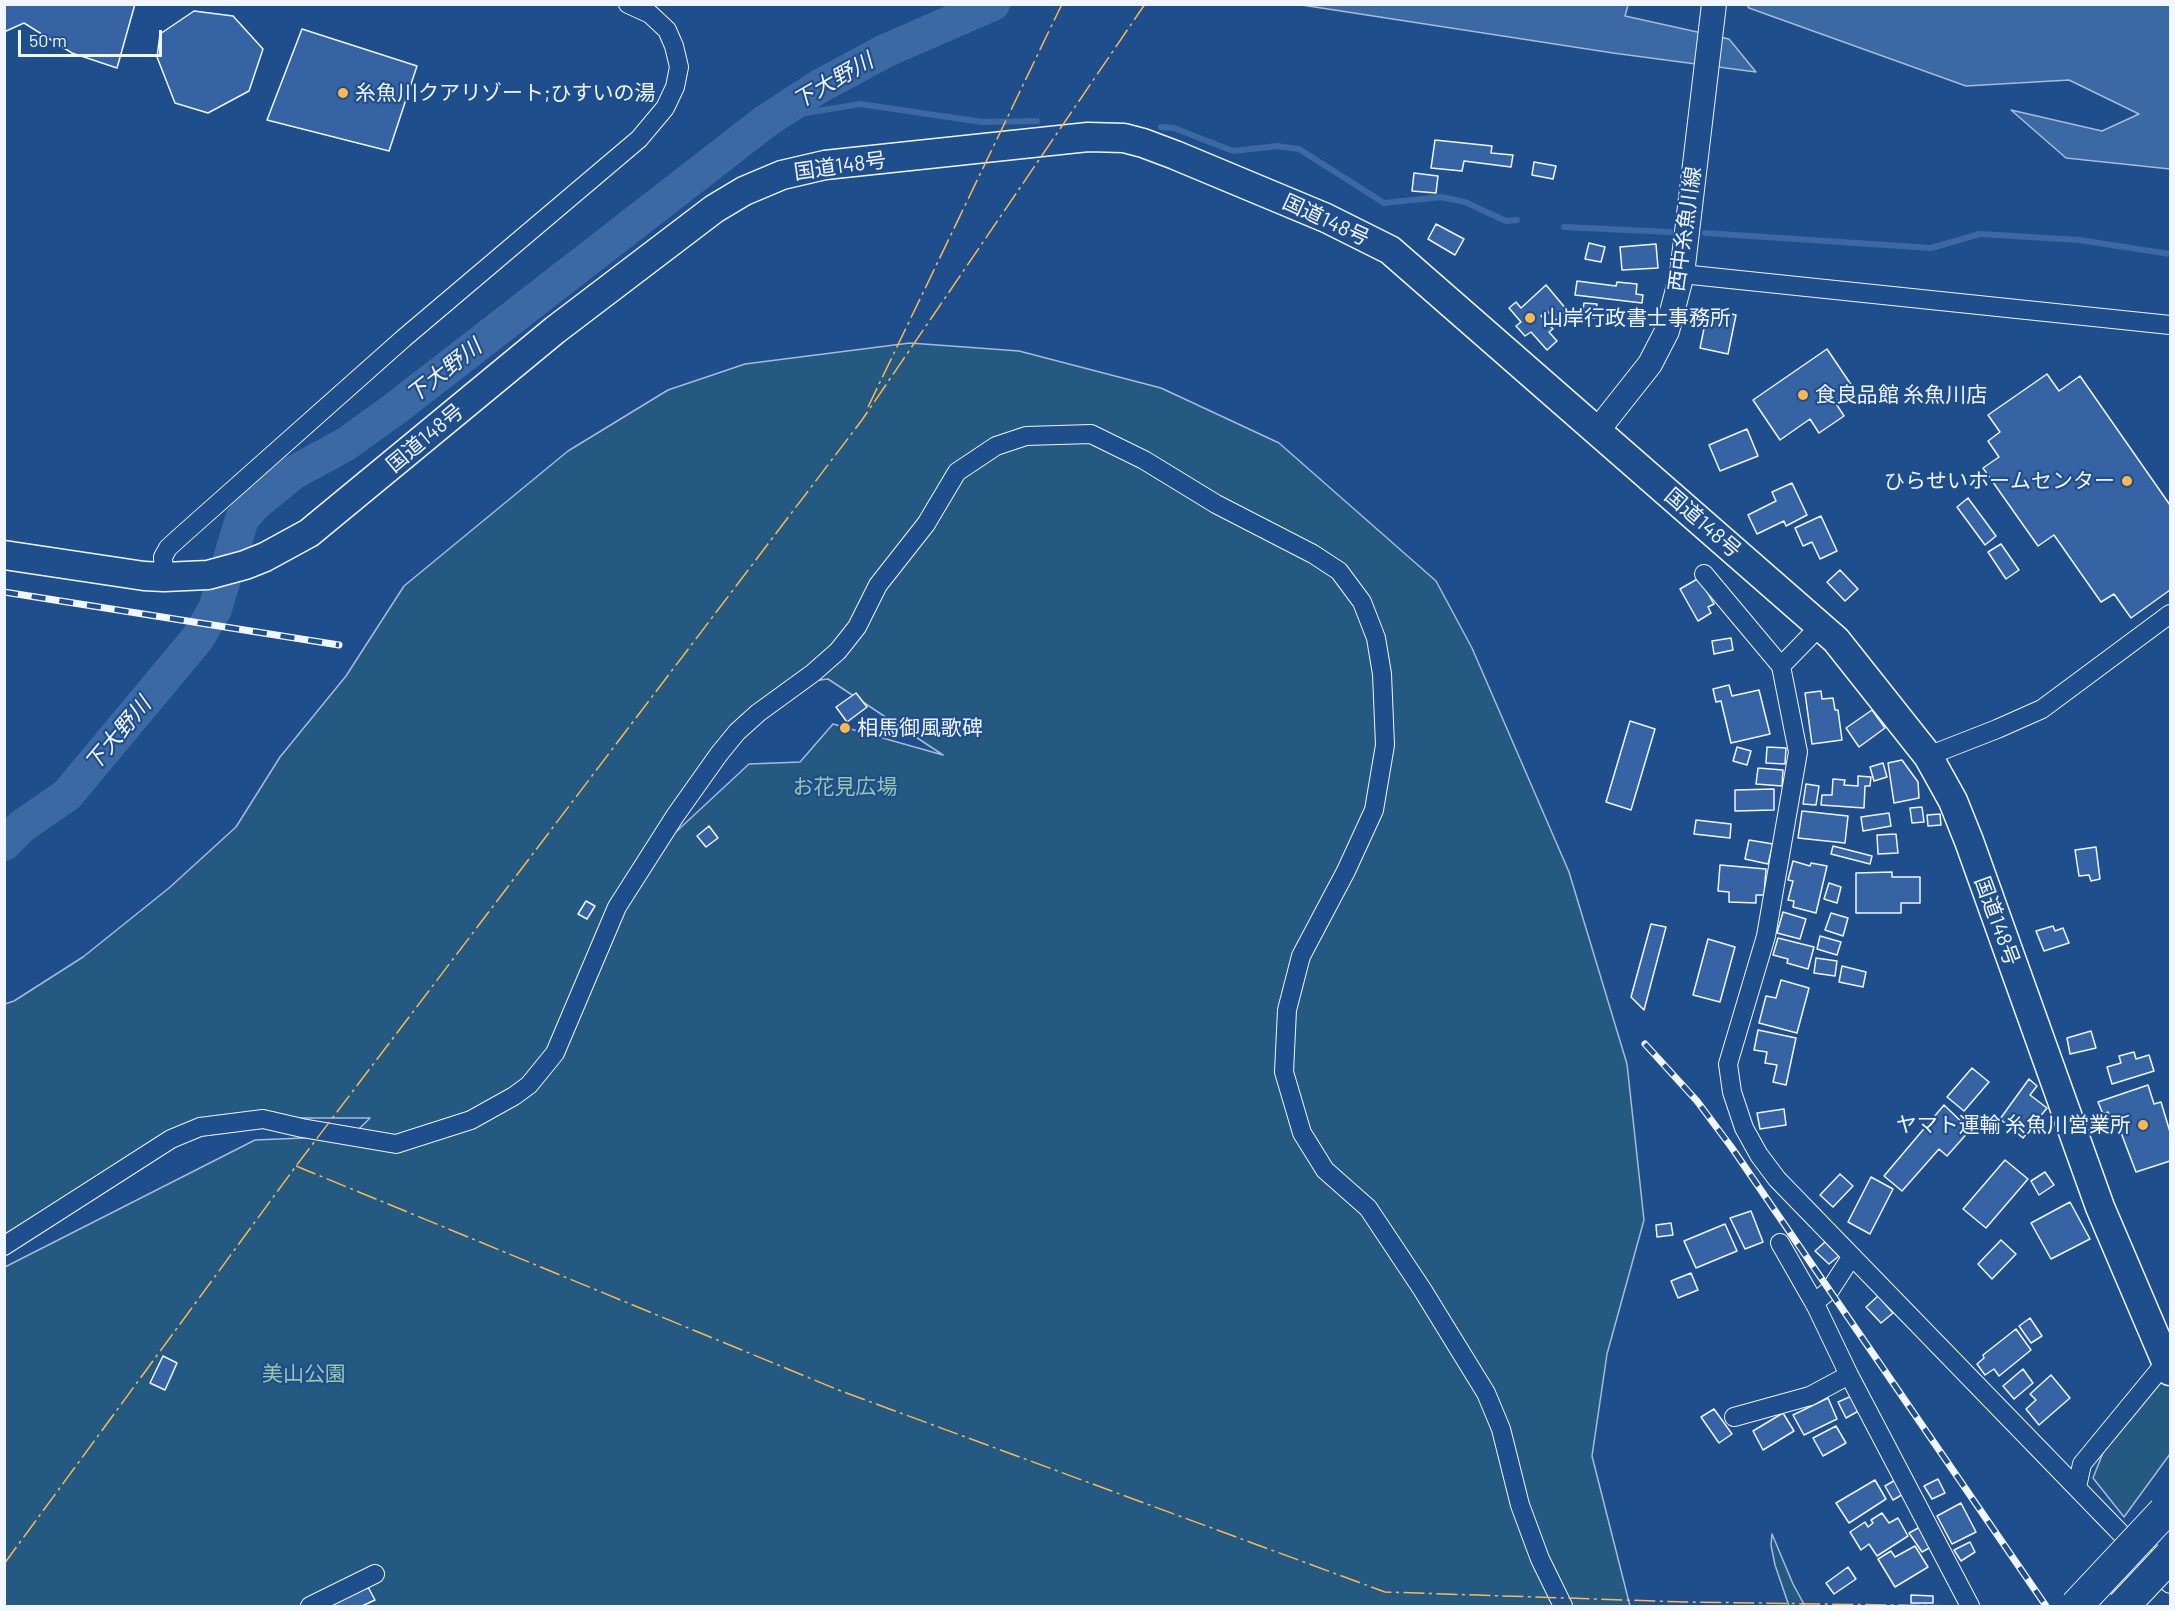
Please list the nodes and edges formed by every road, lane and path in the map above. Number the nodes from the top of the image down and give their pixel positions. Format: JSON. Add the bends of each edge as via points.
{"nodes":[{"id":1,"x":628,"y":4,"type":"edge"},
{"id":2,"x":1714,"y":4,"type":"edge"},
{"id":3,"x":1682,"y":274,"type":"junction"},
{"id":4,"x":2170,"y":325,"type":"edge"},
{"id":5,"x":1597,"y":431,"type":"junction"},
{"id":6,"x":4,"y":555,"type":"edge"},
{"id":7,"x":1704,"y":574,"type":"dead end"},
{"id":8,"x":164,"y":577,"type":"junction"},
{"id":9,"x":2170,"y":614,"type":"edge"},
{"id":10,"x":1820,"y":626,"type":"junction"},
{"id":11,"x":1781,"y":666,"type":"junction"},
{"id":12,"x":1928,"y":756,"type":"junction"},
{"id":13,"x":1780,"y":1243,"type":"dead end"},
{"id":14,"x":4,"y":1246,"type":"edge"},
{"id":15,"x":1852,"y":1256,"type":"junction"},
{"id":16,"x":1814,"y":1303,"type":"junction"},
{"id":17,"x":2169,"y":1364,"type":"edge"},
{"id":18,"x":1849,"y":1375,"type":"junction"},
{"id":19,"x":1734,"y":1417,"type":"dead end"},
{"id":20,"x":2077,"y":1487,"type":"junction"},
{"id":21,"x":2164,"y":1512,"type":"dead end"},
{"id":22,"x":2170,"y":1556,"type":"edge"},
{"id":23,"x":375,"y":1574,"type":"dead end"},
{"id":24,"x":2170,"y":1584,"type":"edge"},
{"id":25,"x":310,"y":1606,"type":"edge"},
{"id":26,"x":1563,"y":1606,"type":"edge"},
{"id":27,"x":1970,"y":1606,"type":"edge"},
{"id":28,"x":2076,"y":1606,"type":"edge"},
{"id":29,"x":2123,"y":1606,"type":"edge"}],
"edges":[{"from":1,"to":8,"type":"street","via":[[650,14],[667,30],[678,67],[675,87],[664,108],[639,139],[404,338],[168,548]]},
{"from":2,"to":3,"type":"main road","name":"西中糸魚川線"},
{"from":3,"to":4,"type":"street"},
{"from":3,"to":5,"type":"main road","name":"西中糸魚川線","via":[[1667,331],[1650,364]]},
{"from":5,"to":8,"type":"highway","name":"国道148号","via":[[1390,250],[1326,218],[1175,154],[1124,138],[1088,137],[825,165],[782,175],[744,191],[714,209],[555,330],[309,534],[245,565],[208,575]]},
{"from":5,"to":10,"type":"highway","name":"国道148号"},
{"from":6,"to":8,"type":"highway","name":"国道148号"},
{"from":7,"to":11,"type":"street"},
{"from":9,"to":12,"type":"street","via":[[2042,709]]},
{"from":10,"to":11,"type":"street"},
{"from":10,"to":12,"type":"highway","name":"国道148号","via":[[1836,640]]},
{"from":11,"to":15,"type":"street","via":[[1798,752],[1766,936],[1728,1064],[1730,1083],[1744,1128],[1759,1155],[1777,1179]]},
{"from":12,"to":17,"type":"highway","name":"国道148号","via":[[1969,841],[2100,1206]]},
{"from":13,"to":16,"type":"street"},
{"from":14,"to":26,"type":"street","via":[[171,1138],[200,1127],[263,1119],[396,1144],[471,1120],[529,1085],[555,1053],[617,907],[675,816],[737,732],[838,651],[857,627],[878,585],[926,524],[957,472],[996,446],[1026,436],[1091,434],[1313,554],[1339,572],[1362,602],[1376,638],[1382,674],[1385,745],[1374,810],[1301,956],[1287,1010],[1284,1072],[1302,1133],[1326,1170],[1368,1208],[1486,1394],[1501,1430],[1520,1505]]},
{"from":15,"to":16,"type":"street","via":[[1830,1290]]},
{"from":15,"to":20,"type":"street"},
{"from":16,"to":18,"type":"street"},
{"from":17,"to":20,"type":"street","via":[[2082,1464]]},
{"from":18,"to":19,"type":"street","via":[[1810,1396]]},
{"from":18,"to":27,"type":"street"},
{"from":20,"to":24,"type":"street"},
{"from":21,"to":28,"type":"highway","bridge":true},
{"from":22,"to":29,"type":"highway","bridge":true},
{"from":23,"to":25,"type":"street"}]}
